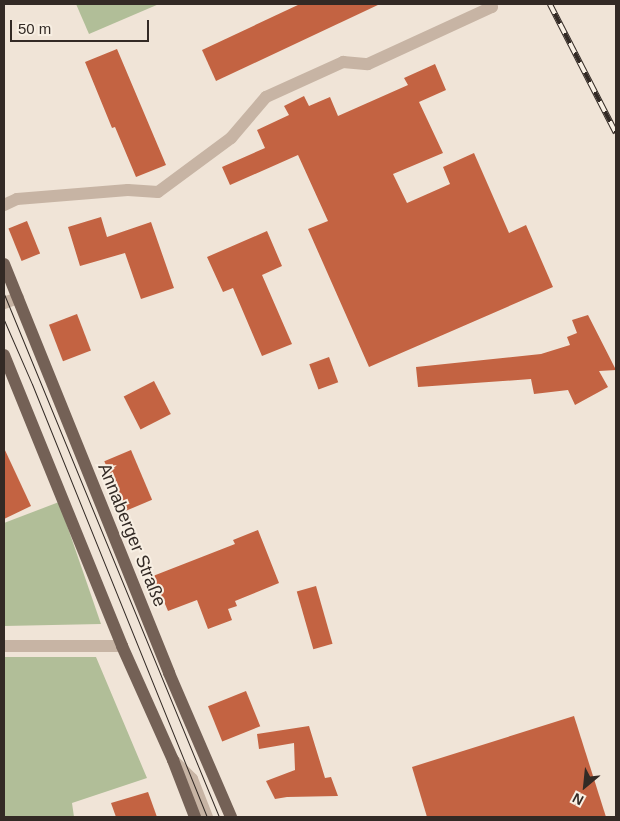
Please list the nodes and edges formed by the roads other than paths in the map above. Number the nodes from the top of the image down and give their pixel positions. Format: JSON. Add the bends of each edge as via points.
{"nodes":[{"id":1,"x":491,"y":4,"type":"edge"},
{"id":2,"x":4,"y":205,"type":"edge"},
{"id":3,"x":4,"y":264,"type":"edge"},
{"id":4,"x":18,"y":298,"type":"junction"},
{"id":5,"x":4,"y":303,"type":"edge"},
{"id":6,"x":4,"y":355,"type":"edge"},
{"id":7,"x":4,"y":646,"type":"edge"},
{"id":8,"x":122,"y":646,"type":"junction"},
{"id":9,"x":174,"y":760,"type":"junction"},
{"id":10,"x":195,"y":817,"type":"edge"},
{"id":11,"x":207,"y":817,"type":"edge"},
{"id":12,"x":231,"y":817,"type":"edge"}],
"edges":[{"from":1,"to":2,"type":"street","via":[[492,7],[368,64],[343,62],[266,97],[231,138],[158,192],[128,190],[17,199]]},
{"from":3,"to":4,"type":"main road","name":"Annaberger Straße"},
{"from":4,"to":5,"type":"street"},
{"from":4,"to":12,"type":"main road","name":"Annaberger Straße","via":[[166,666]]},
{"from":6,"to":8,"type":"main road"},
{"from":7,"to":8,"type":"street"},
{"from":8,"to":9,"type":"main road"},
{"from":9,"to":10,"type":"main road"},
{"from":9,"to":11,"type":"street","via":[[192,779]]}]}
